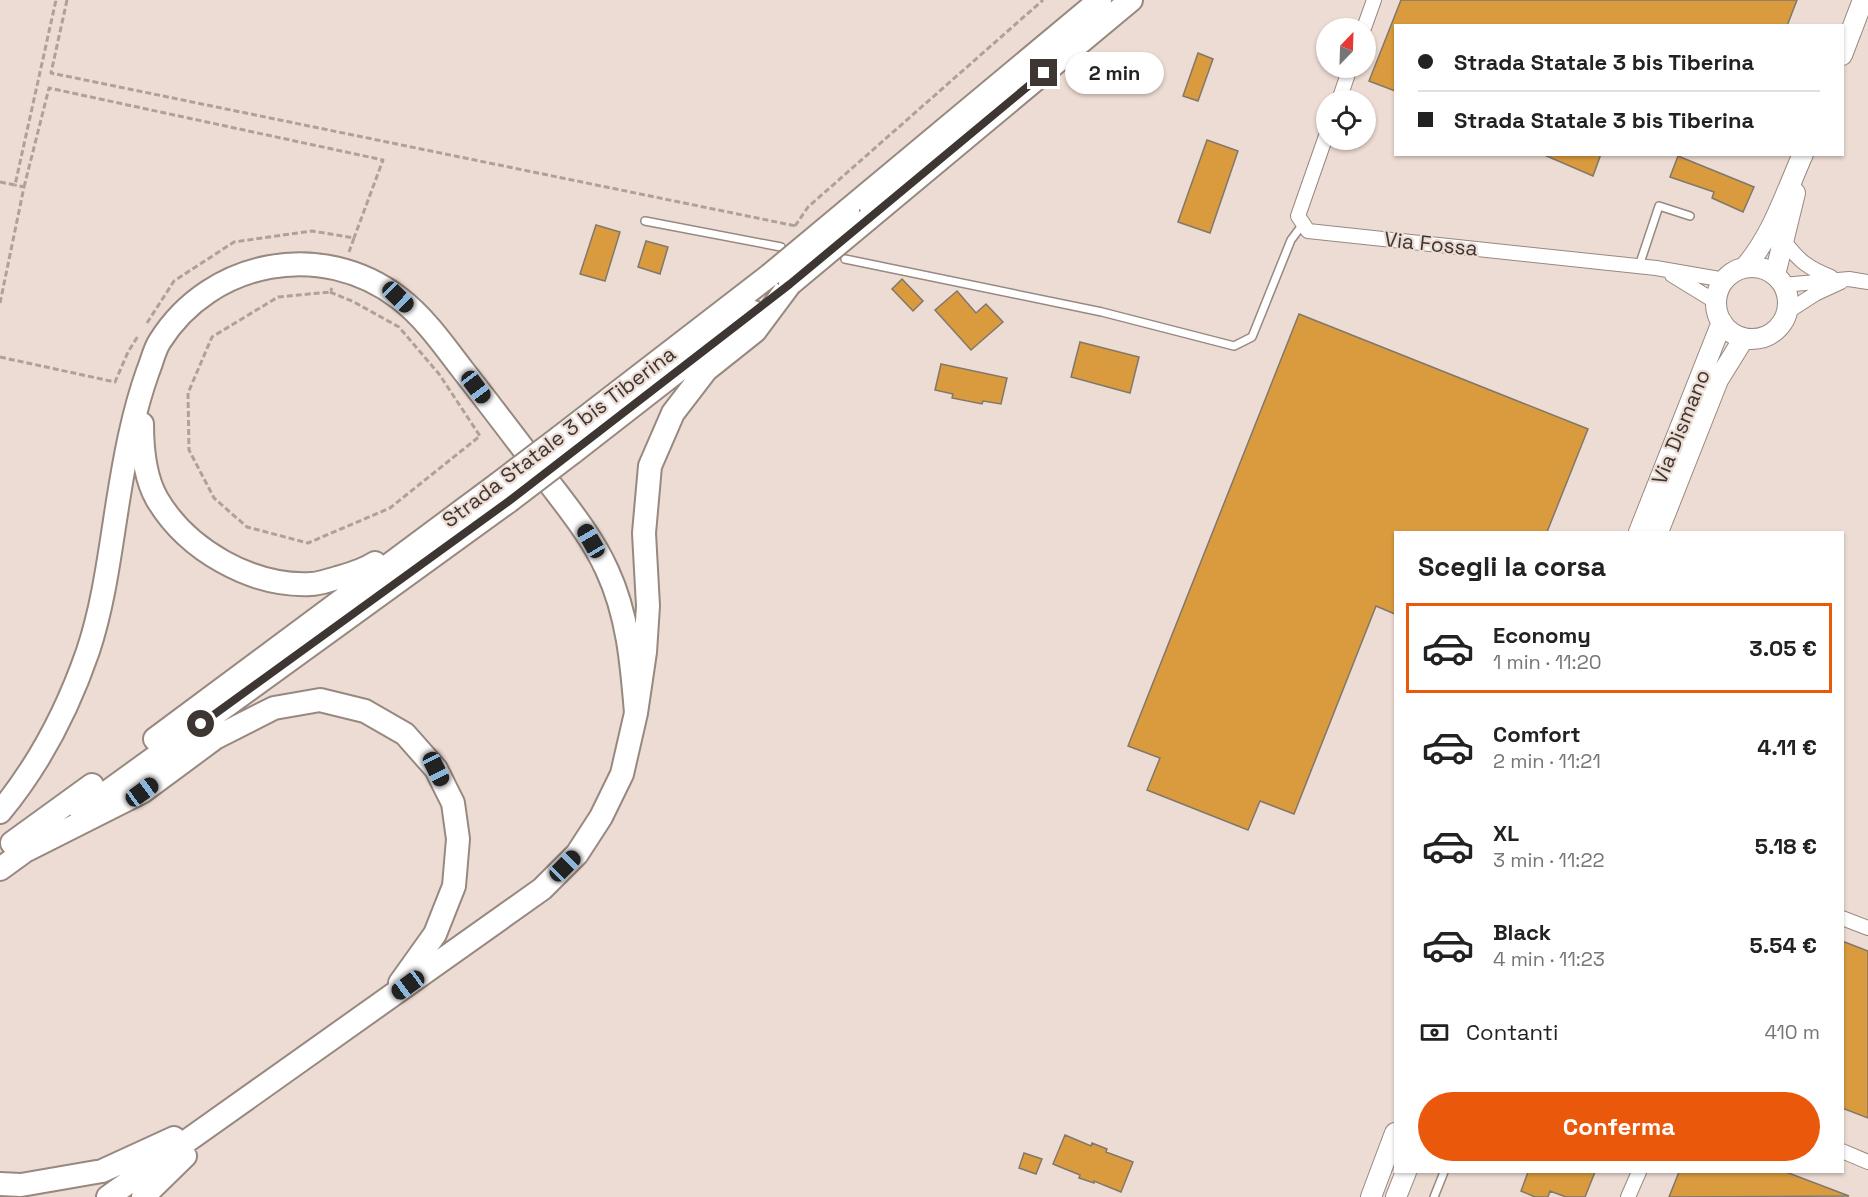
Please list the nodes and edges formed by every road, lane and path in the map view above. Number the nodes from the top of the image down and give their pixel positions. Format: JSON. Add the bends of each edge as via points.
{"nodes":[{"id":1,"x":56,"y":0,"type":"edge"},
{"id":2,"x":67,"y":0,"type":"edge"},
{"id":3,"x":1043,"y":0,"type":"edge"},
{"id":4,"x":1100,"y":0,"type":"edge"},
{"id":5,"x":1131,"y":0,"type":"edge"},
{"id":6,"x":1374,"y":0,"type":"edge"},
{"id":7,"x":1863,"y":0,"type":"edge"},
{"id":8,"x":1368,"y":18,"type":"edge"},
{"id":9,"x":1844,"y":50,"type":"edge"},
{"id":10,"x":1321,"y":150,"type":"edge"},
{"id":11,"x":1802,"y":156,"type":"edge"},
{"id":12,"x":1803,"y":156,"type":"edge"},
{"id":13,"x":0,"y":182,"type":"edge"},
{"id":14,"x":15,"y":184,"type":"junction"},
{"id":15,"x":24,"y":187,"type":"junction"},
{"id":16,"x":858,"y":214,"type":"junction"},
{"id":17,"x":1690,"y":216,"type":"dead end"},
{"id":18,"x":645,"y":221,"type":"dead end"},
{"id":19,"x":1303,"y":224,"type":"junction"},
{"id":20,"x":796,"y":226,"type":"junction"},
{"id":21,"x":354,"y":238,"type":"dead end"},
{"id":22,"x":1784,"y":241,"type":"junction"},
{"id":23,"x":781,"y":247,"type":"joint"},
{"id":24,"x":845,"y":259,"type":"dead end"},
{"id":25,"x":1639,"y":266,"type":"junction"},
{"id":26,"x":1656,"y":268,"type":"junction"},
{"id":27,"x":1744,"y":268,"type":"junction"},
{"id":28,"x":342,"y":271,"type":"junction"},
{"id":29,"x":780,"y":279,"type":"junction"},
{"id":30,"x":1842,"y":279,"type":"junction"},
{"id":31,"x":1725,"y":280,"type":"junction"},
{"id":32,"x":1779,"y":280,"type":"junction"},
{"id":33,"x":1868,"y":282,"type":"edge"},
{"id":34,"x":330,"y":292,"type":"junction"},
{"id":35,"x":1716,"y":302,"type":"junction"},
{"id":36,"x":0,"y":303,"type":"edge"},
{"id":37,"x":1787,"y":312,"type":"junction"},
{"id":38,"x":1722,"y":322,"type":"junction"},
{"id":39,"x":1744,"y":338,"type":"junction"},
{"id":40,"x":141,"y":393,"type":"junction"},
{"id":41,"x":504,"y":493,"type":"junction"},
{"id":42,"x":1639,"y":531,"type":"edge"},
{"id":43,"x":1658,"y":531,"type":"edge"},
{"id":44,"x":636,"y":713,"type":"junction"},
{"id":45,"x":0,"y":812,"type":"edge"},
{"id":46,"x":27,"y":850,"type":"junction"},
{"id":47,"x":0,"y":851,"type":"edge"},
{"id":48,"x":0,"y":869,"type":"edge"},
{"id":49,"x":1844,"y":919,"type":"edge"},
{"id":50,"x":1868,"y":928,"type":"edge"},
{"id":51,"x":389,"y":999,"type":"junction"},
{"id":52,"x":230,"y":1112,"type":"junction"},
{"id":53,"x":1393,"y":1144,"type":"edge"},
{"id":54,"x":1844,"y":1153,"type":"edge"},
{"id":55,"x":1868,"y":1162,"type":"edge"},
{"id":56,"x":1406,"y":1173,"type":"edge"},
{"id":57,"x":1444,"y":1173,"type":"edge"},
{"id":58,"x":1639,"y":1173,"type":"edge"},
{"id":59,"x":0,"y":1184,"type":"edge"},
{"id":60,"x":108,"y":1197,"type":"edge"},
{"id":61,"x":143,"y":1197,"type":"edge"},
{"id":62,"x":1371,"y":1197,"type":"edge"},
{"id":63,"x":1396,"y":1197,"type":"edge"},
{"id":64,"x":1434,"y":1197,"type":"edge"},
{"id":65,"x":1628,"y":1197,"type":"edge"}],
"edges":[{"from":1,"to":14,"type":"path"},
{"from":2,"to":20,"type":"path","via":[[51,73]]},
{"from":3,"to":20,"type":"path","via":[[808,207]]},
{"from":4,"to":16,"type":"highway","name":"Strada Statale 3 bis Tiberina"},
{"from":5,"to":16,"type":"highway","name":"Strada Statale 3 bis Tiberina"},
{"from":6,"to":8,"type":"street"},
{"from":7,"to":9,"type":"main road"},
{"from":10,"to":19,"type":"street","via":[[1298,216]]},
{"from":11,"to":27,"type":"main road","via":[[1761,246]]},
{"from":12,"to":22,"type":"main road"},
{"from":13,"to":14,"type":"path"},
{"from":14,"to":15,"type":"path"},
{"from":15,"to":21,"type":"path","via":[[49,88],[383,160]]},
{"from":15,"to":36,"type":"path"},
{"from":16,"to":29,"type":"highway","name":"Strada Statale 3 bis Tiberina","bridge":true},
{"from":17,"to":25,"type":"lane","via":[[1659,206]]},
{"from":18,"to":23,"type":"lane"},
{"from":19,"to":24,"type":"lane","via":[[1291,240],[1252,337],[1234,346],[1102,312]]},
{"from":19,"to":25,"type":"street","name":"Via Fossa","via":[[1308,231]]},
{"from":20,"to":23,"type":"path"},
{"from":22,"to":30,"type":"street","via":[[1796,258],[1810,268]]},
{"from":22,"to":32,"type":"main road"},
{"from":25,"to":26,"type":"street","name":"Via Fossa"},
{"from":26,"to":31,"type":"street","name":"Via Fossa"},
{"from":26,"to":35,"type":"street","name":"Via Fossa"},
{"from":27,"to":31,"type":"main road"},
{"from":27,"to":32,"type":"main road","via":[[1766,270]]},
{"from":28,"to":34,"type":"path"},
{"from":28,"to":40,"type":"highway","via":[[319,264],[275,264],[231,278],[192,303],[159,343]]},
{"from":28,"to":44,"type":"highway","via":[[361,276],[398,297],[434,331],[583,527],[622,608],[632,652]]},
{"from":29,"to":41,"type":"highway","name":"Strada Statale 3 bis Tiberina","bridge":true},
{"from":29,"to":44,"type":"highway","via":[[754,331],[706,370],[673,413],[650,466],[644,533],[648,606]]},
{"from":30,"to":32,"type":"street"},
{"from":30,"to":33,"type":"street"},
{"from":30,"to":37,"type":"street"},
{"from":31,"to":35,"type":"main road"},
{"from":32,"to":37,"type":"main road","via":[[1788,303]]},
{"from":34,"to":34,"type":"path","via":[[278,297],[212,337],[188,393],[189,450],[214,498],[247,527],[308,543],[390,508],[480,436],[439,374],[399,327]]},
{"from":35,"to":38,"type":"main road"},
{"from":37,"to":39,"type":"main road","via":[[1776,330],[1755,339]]},
{"from":38,"to":39,"type":"main road"},
{"from":38,"to":42,"type":"main road","name":"Via Dismano"},
{"from":39,"to":43,"type":"main road","name":"Via Dismano","via":[[1718,380]]},
{"from":40,"to":41,"type":"highway","via":[[142,454],[157,499],[187,536],[224,564],[267,580],[312,584],[363,571]]},
{"from":40,"to":45,"type":"highway","via":[[126,452],[106,578],[88,649],[70,698],[45,747]]},
{"from":41,"to":46,"type":"highway","name":"Strada Statale 3 bis Tiberina"},
{"from":41,"to":47,"type":"highway","name":"Strada Statale 3 bis Tiberina"},
{"from":44,"to":51,"type":"highway","via":[[622,774],[577,854],[542,889]]},
{"from":46,"to":48,"type":"highway","name":"Strada Statale 3 bis Tiberina"},
{"from":46,"to":51,"type":"highway","via":[[142,792],[216,738],[274,708],[320,700],[364,711],[405,734],[436,769],[453,803],[458,839],[454,886],[435,934]]},
{"from":49,"to":50,"type":"street"},
{"from":51,"to":52,"type":"highway"},
{"from":52,"to":59,"type":"highway","via":[[102,1171],[21,1185]]},
{"from":52,"to":60,"type":"highway"},
{"from":52,"to":61,"type":"highway"},
{"from":53,"to":62,"type":"main road"},
{"from":54,"to":55,"type":"street"},
{"from":56,"to":63,"type":"main road"},
{"from":57,"to":64,"type":"lane"},
{"from":58,"to":65,"type":"street"}]}
